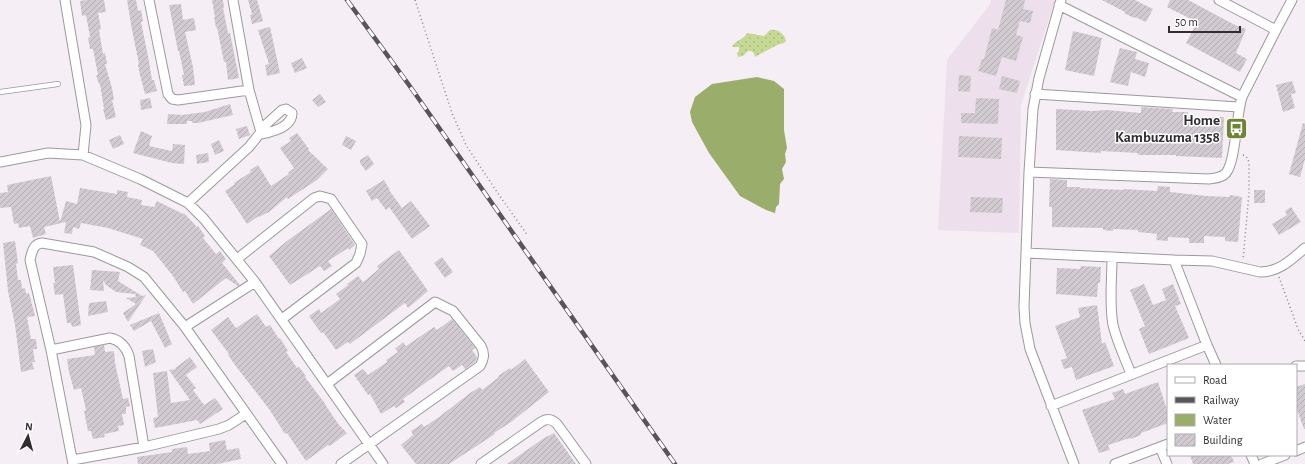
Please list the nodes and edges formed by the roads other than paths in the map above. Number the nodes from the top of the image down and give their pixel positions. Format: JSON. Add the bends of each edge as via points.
{"nodes":[{"id":1,"x":65,"y":0,"type":"edge"},
{"id":2,"x":149,"y":0,"type":"edge"},
{"id":3,"x":233,"y":0,"type":"edge"},
{"id":4,"x":1218,"y":0,"type":"edge"},
{"id":5,"x":1292,"y":0,"type":"edge"},
{"id":6,"x":1060,"y":3,"type":"edge"},
{"id":7,"x":1276,"y":30,"type":"junction"},
{"id":8,"x":58,"y":84,"type":"dead end"},
{"id":9,"x":249,"y":90,"type":"junction"},
{"id":10,"x":0,"y":92,"type":"edge"},
{"id":11,"x":1035,"y":94,"type":"junction"},
{"id":12,"x":1242,"y":97,"type":"junction"},
{"id":13,"x":1239,"y":108,"type":"junction"},
{"id":14,"x":83,"y":155,"type":"junction"},
{"id":15,"x":0,"y":162,"type":"edge"},
{"id":16,"x":1029,"y":172,"type":"junction"},
{"id":17,"x":188,"y":203,"type":"junction"},
{"id":18,"x":1305,"y":248,"type":"edge"},
{"id":19,"x":1026,"y":253,"type":"junction"},
{"id":20,"x":1112,"y":257,"type":"junction"},
{"id":21,"x":237,"y":259,"type":"junction"},
{"id":22,"x":1174,"y":260,"type":"junction"},
{"id":23,"x":255,"y":282,"type":"junction"},
{"id":24,"x":282,"y":319,"type":"junction"},
{"id":25,"x":185,"y":327,"type":"junction"},
{"id":26,"x":1207,"y":345,"type":"junction"},
{"id":27,"x":51,"y":350,"type":"junction"},
{"id":28,"x":1216,"y":364,"type":"edge"},
{"id":29,"x":1131,"y":374,"type":"junction"},
{"id":30,"x":327,"y":384,"type":"junction"},
{"id":31,"x":1051,"y":406,"type":"junction"},
{"id":32,"x":246,"y":414,"type":"junction"},
{"id":33,"x":369,"y":445,"type":"junction"},
{"id":34,"x":1164,"y":446,"type":"edge"},
{"id":35,"x":144,"y":447,"type":"junction"},
{"id":36,"x":1282,"y":456,"type":"edge"},
{"id":37,"x":73,"y":462,"type":"edge"},
{"id":38,"x":282,"y":464,"type":"edge"},
{"id":39,"x":341,"y":464,"type":"edge"},
{"id":40,"x":383,"y":464,"type":"edge"},
{"id":41,"x":481,"y":464,"type":"edge"},
{"id":42,"x":586,"y":464,"type":"edge"},
{"id":43,"x":1074,"y":464,"type":"edge"},
{"id":44,"x":1115,"y":464,"type":"edge"},
{"id":45,"x":1166,"y":464,"type":"edge"},
{"id":46,"x":1262,"y":464,"type":"edge"}],
"edges":[{"from":1,"to":14,"type":"street","via":[[86,125]]},
{"from":2,"to":9,"type":"street","via":[[168,94],[172,99]]},
{"from":3,"to":9,"type":"street"},
{"from":4,"to":7,"type":"street"},
{"from":5,"to":7,"type":"street"},
{"from":6,"to":11,"type":"street"},
{"from":6,"to":12,"type":"street"},
{"from":7,"to":12,"type":"street"},
{"from":8,"to":10,"type":"lane"},
{"from":9,"to":17,"type":"street","via":[[261,131],[249,147]]},
{"from":11,"to":13,"type":"street"},
{"from":11,"to":16,"type":"street"},
{"from":12,"to":13,"type":"street"},
{"from":13,"to":16,"type":"street","via":[[1233,154],[1226,173],[1218,178]]},
{"from":14,"to":15,"type":"street","via":[[48,153]]},
{"from":14,"to":17,"type":"street"},
{"from":16,"to":19,"type":"street"},
{"from":17,"to":21,"type":"street"},
{"from":18,"to":22,"type":"street","via":[[1287,264],[1267,272],[1212,261]]},
{"from":19,"to":20,"type":"street"},
{"from":19,"to":31,"type":"street","via":[[1024,323],[1030,349]]},
{"from":20,"to":22,"type":"street"},
{"from":20,"to":29,"type":"street","via":[[1113,324]]},
{"from":21,"to":23,"type":"street"},
{"from":21,"to":24,"type":"street","via":[[314,198],[320,196],[330,199],[362,244],[358,260]]},
{"from":22,"to":26,"type":"street"},
{"from":23,"to":24,"type":"street"},
{"from":23,"to":25,"type":"street"},
{"from":24,"to":30,"type":"street"},
{"from":25,"to":27,"type":"street","via":[[144,277],[128,267],[94,252],[42,243],[34,248],[30,260]]},
{"from":25,"to":32,"type":"street"},
{"from":26,"to":28,"type":"street"},
{"from":26,"to":29,"type":"street"},
{"from":27,"to":35,"type":"street","via":[[110,338],[124,347],[129,356]]},
{"from":27,"to":37,"type":"street"},
{"from":29,"to":31,"type":"street"},
{"from":30,"to":33,"type":"street"},
{"from":30,"to":33,"type":"street","via":[[435,302],[453,311],[481,346],[484,352],[480,366]]},
{"from":31,"to":43,"type":"street"},
{"from":32,"to":35,"type":"street","via":[[224,428]]},
{"from":32,"to":38,"type":"street"},
{"from":33,"to":39,"type":"street"},
{"from":33,"to":40,"type":"street"},
{"from":34,"to":44,"type":"street"},
{"from":34,"to":45,"type":"street"},
{"from":35,"to":37,"type":"street"},
{"from":36,"to":46,"type":"street"},
{"from":41,"to":42,"type":"street","via":[[547,419],[557,424]]}]}
